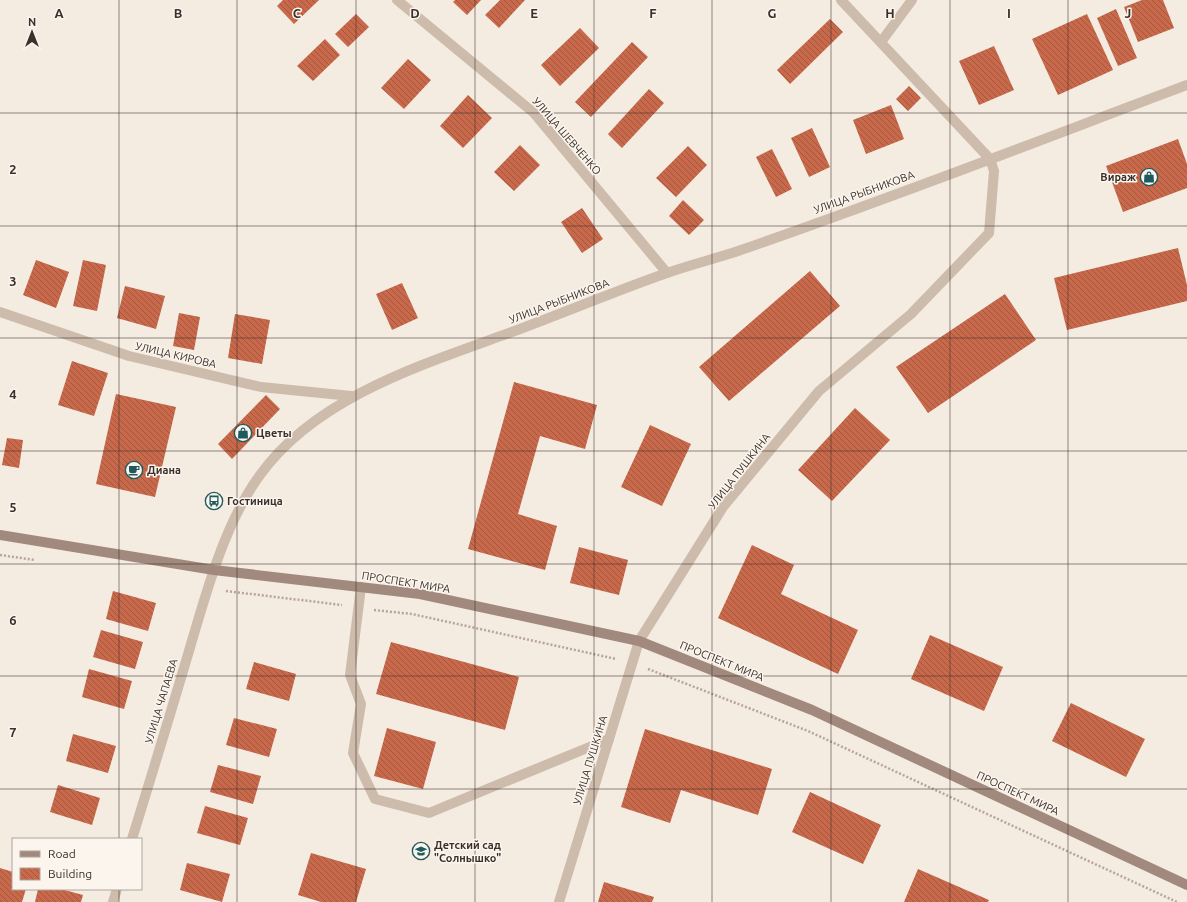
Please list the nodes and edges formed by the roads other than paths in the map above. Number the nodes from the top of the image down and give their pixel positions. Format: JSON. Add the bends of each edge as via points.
{"nodes":[{"id":1,"x":397,"y":0,"type":"edge"},
{"id":2,"x":841,"y":0,"type":"edge"},
{"id":3,"x":912,"y":0,"type":"edge"},
{"id":4,"x":881,"y":42,"type":"junction"},
{"id":5,"x":1187,"y":85,"type":"edge"},
{"id":6,"x":990,"y":159,"type":"junction"},
{"id":7,"x":666,"y":273,"type":"junction"},
{"id":8,"x":0,"y":312,"type":"edge"},
{"id":9,"x":352,"y":396,"type":"junction"},
{"id":10,"x":0,"y":535,"type":"edge"},
{"id":11,"x":214,"y":570,"type":"junction"},
{"id":12,"x":361,"y":587,"type":"junction"},
{"id":13,"x":639,"y":641,"type":"junction"},
{"id":14,"x":609,"y":739,"type":"junction"},
{"id":15,"x":132,"y":838,"type":"edge"},
{"id":16,"x":1187,"y":884,"type":"edge"},
{"id":17,"x":117,"y":890,"type":"edge"},
{"id":18,"x":113,"y":902,"type":"edge"},
{"id":19,"x":559,"y":902,"type":"edge"}],
"edges":[{"from":1,"to":7,"type":"street","name":"УЛИЦА ШЕВЧЕНКО","via":[[534,112]]},
{"from":2,"to":4,"type":"street"},
{"from":3,"to":4,"type":"street"},
{"from":4,"to":6,"type":"street"},
{"from":5,"to":6,"type":"street","name":"УЛИЦА РЫБНИКОВА"},
{"from":6,"to":7,"type":"street","name":"УЛИЦА РЫБНИКОВА","via":[[738,251]]},
{"from":6,"to":13,"type":"street","name":"УЛИЦА ПУШКИНА","via":[[994,171],[989,233],[910,314],[819,391],[723,507]]},
{"from":7,"to":9,"type":"street","name":"УЛИЦА РЫБНИКОВА","via":[[402,373]]},
{"from":8,"to":9,"type":"street","name":"УЛИЦА КИРОВА","via":[[128,356],[261,387]]},
{"from":9,"to":11,"type":"street","name":"УЛИЦА РЫБНИКОВА","via":[[295,438],[272,459],[241,506]]},
{"from":10,"to":11,"type":"main road","name":"ПРОСПЕКТ МИРА"},
{"from":11,"to":12,"type":"main road","name":"ПРОСПЕКТ МИРА"},
{"from":11,"to":15,"type":"street","name":"УЛИЦА ЧАПАЕВА"},
{"from":12,"to":13,"type":"main road","name":"ПРОСПЕКТ МИРА","via":[[420,594]]},
{"from":12,"to":14,"type":"street","via":[[350,675],[361,704],[353,753],[374,799],[429,813]]},
{"from":13,"to":14,"type":"street","name":"УЛИЦА ПУШКИНА"},
{"from":13,"to":16,"type":"main road","name":"ПРОСПЕКТ МИРА","via":[[812,710]]},
{"from":14,"to":19,"type":"street","name":"УЛИЦА ПУШКИНА"},
{"from":17,"to":18,"type":"street"}]}
